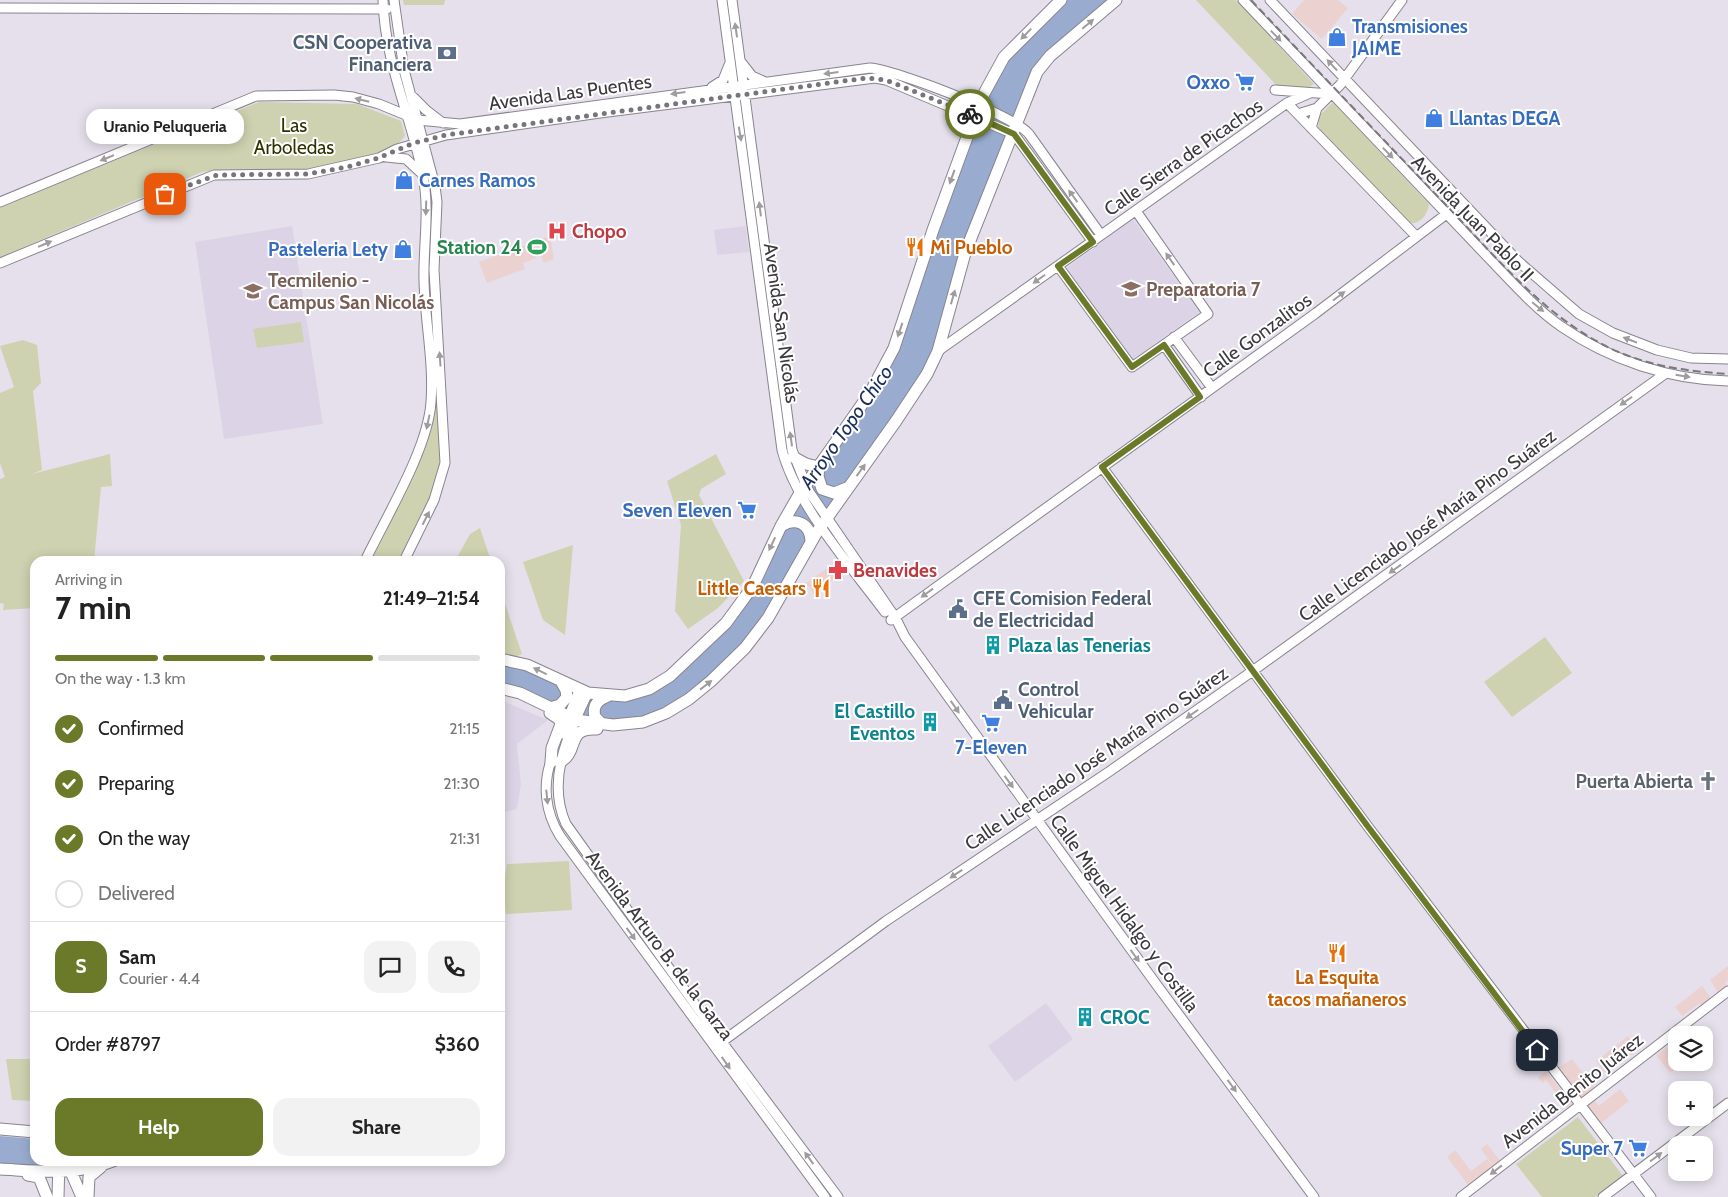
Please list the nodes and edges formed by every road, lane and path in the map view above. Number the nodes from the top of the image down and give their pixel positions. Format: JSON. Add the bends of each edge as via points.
{"nodes":[{"id":1,"x":722,"y":0,"type":"edge"},
{"id":2,"x":732,"y":0,"type":"edge"},
{"id":3,"x":1061,"y":0,"type":"edge"},
{"id":4,"x":1116,"y":0,"type":"edge"},
{"id":5,"x":1243,"y":0,"type":"edge"},
{"id":6,"x":1270,"y":0,"type":"edge"},
{"id":7,"x":1402,"y":0,"type":"edge"},
{"id":8,"x":383,"y":5,"type":"edge"},
{"id":9,"x":395,"y":5,"type":"edge"},
{"id":10,"x":0,"y":8,"type":"edge"},
{"id":11,"x":740,"y":59,"type":"junction"},
{"id":12,"x":730,"y":60,"type":"junction"},
{"id":13,"x":1345,"y":79,"type":"junction"},
{"id":14,"x":763,"y":81,"type":"junction"},
{"id":15,"x":744,"y":84,"type":"junction"},
{"id":16,"x":734,"y":86,"type":"junction"},
{"id":17,"x":707,"y":89,"type":"junction"},
{"id":18,"x":1275,"y":90,"type":"dead end"},
{"id":19,"x":1310,"y":92,"type":"junction"},
{"id":20,"x":410,"y":93,"type":"junction"},
{"id":21,"x":762,"y":93,"type":"junction"},
{"id":22,"x":1331,"y":94,"type":"junction"},
{"id":23,"x":745,"y":95,"type":"junction"},
{"id":24,"x":735,"y":97,"type":"junction"},
{"id":25,"x":714,"y":100,"type":"junction"},
{"id":26,"x":1287,"y":103,"type":"junction"},
{"id":27,"x":584,"y":106,"type":"junction"},
{"id":28,"x":1317,"y":108,"type":"junction"},
{"id":29,"x":979,"y":112,"type":"junction"},
{"id":30,"x":748,"y":114,"type":"junction"},
{"id":31,"x":1298,"y":114,"type":"junction"},
{"id":32,"x":737,"y":115,"type":"junction"},
{"id":33,"x":407,"y":118,"type":"junction"},
{"id":34,"x":418,"y":120,"type":"junction"},
{"id":35,"x":533,"y":123,"type":"junction"},
{"id":36,"x":444,"y":124,"type":"junction"},
{"id":37,"x":1014,"y":128,"type":"junction"},
{"id":38,"x":1311,"y":128,"type":"junction"},
{"id":39,"x":446,"y":135,"type":"junction"},
{"id":40,"x":424,"y":140,"type":"junction"},
{"id":41,"x":414,"y":143,"type":"junction"},
{"id":42,"x":378,"y":158,"type":"junction"},
{"id":43,"x":431,"y":165,"type":"junction"},
{"id":44,"x":423,"y":174,"type":"junction"},
{"id":45,"x":0,"y":202,"type":"edge"},
{"id":46,"x":1461,"y":202,"type":"junction"},
{"id":47,"x":1437,"y":205,"type":"junction"},
{"id":48,"x":1136,"y":211,"type":"junction"},
{"id":49,"x":1446,"y":214,"type":"junction"},
{"id":50,"x":1409,"y":228,"type":"junction"},
{"id":51,"x":1101,"y":235,"type":"junction"},
{"id":52,"x":1416,"y":236,"type":"junction"},
{"id":53,"x":1093,"y":242,"type":"junction"},
{"id":54,"x":0,"y":263,"type":"edge"},
{"id":55,"x":1058,"y":266,"type":"junction"},
{"id":56,"x":1174,"y":337,"type":"junction"},
{"id":57,"x":1164,"y":345,"type":"junction"},
{"id":58,"x":938,"y":351,"type":"junction"},
{"id":59,"x":1728,"y":359,"type":"edge"},
{"id":60,"x":1666,"y":373,"type":"junction"},
{"id":61,"x":1728,"y":381,"type":"edge"},
{"id":62,"x":1212,"y":388,"type":"junction"},
{"id":63,"x":1200,"y":397,"type":"junction"},
{"id":64,"x":794,"y":457,"type":"junction"},
{"id":65,"x":1102,"y":467,"type":"junction"},
{"id":66,"x":819,"y":468,"type":"junction"},
{"id":67,"x":844,"y":490,"type":"junction"},
{"id":68,"x":804,"y":491,"type":"junction"},
{"id":69,"x":822,"y":519,"type":"junction"},
{"id":70,"x":783,"y":524,"type":"junction"},
{"id":71,"x":811,"y":538,"type":"junction"},
{"id":72,"x":367,"y":556,"type":"edge"},
{"id":73,"x":406,"y":556,"type":"edge"},
{"id":74,"x":894,"y":620,"type":"junction"},
{"id":75,"x":505,"y":660,"type":"edge"},
{"id":76,"x":1254,"y":670,"type":"junction"},
{"id":77,"x":561,"y":682,"type":"junction"},
{"id":78,"x":505,"y":690,"type":"edge"},
{"id":79,"x":505,"y":691,"type":"edge"},
{"id":80,"x":583,"y":692,"type":"junction"},
{"id":81,"x":608,"y":696,"type":"junction"},
{"id":82,"x":550,"y":708,"type":"junction"},
{"id":83,"x":666,"y":713,"type":"junction"},
{"id":84,"x":572,"y":718,"type":"junction"},
{"id":85,"x":602,"y":724,"type":"junction"},
{"id":86,"x":558,"y":757,"type":"junction"},
{"id":87,"x":1037,"y":820,"type":"junction"},
{"id":88,"x":587,"y":856,"type":"junction"},
{"id":89,"x":578,"y":863,"type":"junction"},
{"id":90,"x":1728,"y":990,"type":"edge"},
{"id":91,"x":719,"y":1044,"type":"junction"},
{"id":92,"x":1728,"y":1103,"type":"edge"},
{"id":93,"x":1579,"y":1104,"type":"junction"},
{"id":94,"x":0,"y":1129,"type":"edge"},
{"id":95,"x":30,"y":1132,"type":"edge"},
{"id":96,"x":0,"y":1136,"type":"edge"},
{"id":97,"x":30,"y":1139,"type":"edge"},
{"id":98,"x":44,"y":1166,"type":"edge"},
{"id":99,"x":70,"y":1166,"type":"edge"},
{"id":100,"x":106,"y":1166,"type":"edge"},
{"id":101,"x":0,"y":1169,"type":"edge"},
{"id":102,"x":12,"y":1170,"type":"junction"},
{"id":103,"x":1634,"y":1174,"type":"junction"},
{"id":104,"x":47,"y":1197,"type":"edge"},
{"id":105,"x":58,"y":1197,"type":"edge"},
{"id":106,"x":82,"y":1197,"type":"edge"},
{"id":107,"x":88,"y":1197,"type":"edge"},
{"id":108,"x":825,"y":1197,"type":"edge"},
{"id":109,"x":838,"y":1197,"type":"edge"},
{"id":110,"x":1314,"y":1197,"type":"edge"},
{"id":111,"x":1461,"y":1197,"type":"edge"},
{"id":112,"x":1603,"y":1197,"type":"edge"},
{"id":113,"x":1650,"y":1197,"type":"edge"}],
"edges":[{"from":1,"to":12,"type":"street","name":"Avenida San Nicolás"},
{"from":11,"to":2,"type":"street","name":"Avenida San Nicolás","one_way":true},
{"from":3,"to":29,"type":"main road","one_way":true,"via":[[1004,57]]},
{"from":37,"to":4,"type":"main road","one_way":true,"via":[[1032,81],[1044,63]]},
{"from":5,"to":22,"type":"street","name":"Avenida Juan Pablo II","one_way":true},
{"from":13,"to":6,"type":"street","name":"Avenida Juan Pablo II","one_way":true},
{"from":7,"to":13,"type":"street"},
{"from":8,"to":9,"type":"street"},
{"from":8,"to":10,"type":"street"},
{"from":8,"to":33,"type":"street","via":[[388,52]]},
{"from":9,"to":20,"type":"street","via":[[400,51]]},
{"from":11,"to":14,"type":"street","via":[[752,76]]},
{"from":11,"to":15,"type":"street","name":"Avenida San Nicolás"},
{"from":12,"to":16,"type":"street","name":"Avenida San Nicolás"},
{"from":12,"to":17,"type":"street","via":[[722,80]]},
{"from":13,"to":22,"type":"street"},
{"from":13,"to":46,"type":"street","name":"Avenida Juan Pablo II"},
{"from":14,"to":15,"type":"street","name":"Avenida Las Puentes"},
{"from":29,"to":14,"type":"street","name":"Avenida Las Puentes","one_way":true,"via":[[887,70],[875,68]]},
{"from":15,"to":16,"type":"street","name":"Avenida Las Puentes"},
{"from":15,"to":23,"type":"street","name":"Avenida San Nicolás"},
{"from":16,"to":17,"type":"street","name":"Avenida Las Puentes"},
{"from":16,"to":24,"type":"street","name":"Avenida San Nicolás"},
{"from":17,"to":27,"type":"street","name":"Avenida Las Puentes","one_way":true},
{"from":18,"to":19,"type":"street"},
{"from":19,"to":22,"type":"street"},
{"from":19,"to":26,"type":"street","name":"Calle Sierra de Picachos"},
{"from":20,"to":34,"type":"street"},
{"from":20,"to":36,"type":"street"},
{"from":21,"to":23,"type":"street","name":"Avenida Las Puentes"},
{"from":21,"to":29,"type":"street","name":"Avenida Las Puentes","via":[[875,78]]},
{"from":21,"to":30,"type":"street","via":[[752,102]]},
{"from":22,"to":28,"type":"street"},
{"from":22,"to":47,"type":"street","name":"Avenida Juan Pablo II","one_way":true},
{"from":23,"to":24,"type":"street","name":"Avenida Las Puentes"},
{"from":23,"to":30,"type":"street","name":"Avenida San Nicolás"},
{"from":24,"to":25,"type":"street","name":"Avenida Las Puentes"},
{"from":24,"to":32,"type":"street","name":"Avenida San Nicolás"},
{"from":25,"to":32,"type":"street","via":[[727,104]]},
{"from":25,"to":35,"type":"street","name":"Avenida Las Puentes"},
{"from":26,"to":31,"type":"street"},
{"from":26,"to":48,"type":"street","name":"Calle Sierra de Picachos"},
{"from":27,"to":35,"type":"street","via":[[576,111],[533,118]]},
{"from":27,"to":36,"type":"street","name":"Avenida Las Puentes"},
{"from":28,"to":31,"type":"street"},
{"from":28,"to":38,"type":"street"},
{"from":29,"to":37,"type":"street","name":"Avenida Las Puentes"},
{"from":29,"to":66,"type":"main road","one_way":true,"via":[[933,230],[894,348],[870,392]]},
{"from":64,"to":30,"type":"street","name":"Avenida San Nicolás","one_way":true},
{"from":31,"to":38,"type":"street"},
{"from":32,"to":68,"type":"street","name":"Avenida San Nicolás","one_way":true,"via":[[782,450],[789,472]]},
{"from":33,"to":34,"type":"street","name":"Avenida Las Puentes"},
{"from":33,"to":41,"type":"street"},
{"from":33,"to":45,"type":"street","name":"Avenida Las Puentes","one_way":true,"via":[[378,104],[334,95],[256,96]]},
{"from":34,"to":36,"type":"street","name":"Avenida Las Puentes"},
{"from":34,"to":40,"type":"street"},
{"from":35,"to":39,"type":"street","name":"Avenida Las Puentes"},
{"from":51,"to":37,"type":"street","name":"Avenida Las Puentes","one_way":true,"via":[[1028,134]]},
{"from":37,"to":53,"type":"street","name":"Avenida Las Puentes"},
{"from":58,"to":37,"type":"main road","one_way":true,"via":[[965,253]]},
{"from":38,"to":50,"type":"street"},
{"from":39,"to":40,"type":"street","name":"Avenida Las Puentes"},
{"from":39,"to":43,"type":"street","via":[[435,145]]},
{"from":40,"to":41,"type":"street","name":"Avenida Las Puentes"},
{"from":40,"to":43,"type":"street"},
{"from":41,"to":42,"type":"street","name":"Avenida Las Puentes"},
{"from":41,"to":44,"type":"street"},
{"from":42,"to":44,"type":"street","via":[[393,156],[406,159]]},
{"from":54,"to":42,"type":"street","name":"Avenida Las Puentes","one_way":true,"via":[[214,176],[308,174]]},
{"from":73,"to":43,"type":"street","one_way":true,"via":[[434,500],[445,463],[434,270],[436,202]]},
{"from":44,"to":72,"type":"street","one_way":true,"via":[[427,200],[424,282],[431,370],[428,425]]},
{"from":46,"to":49,"type":"street","name":"Calle Gonzalitos"},
{"from":59,"to":46,"type":"street","name":"Avenida Juan Pablo II","one_way":true,"via":[[1691,358],[1657,350],[1613,333],[1579,314],[1519,262]]},
{"from":47,"to":49,"type":"street","name":"Avenida Juan Pablo II"},
{"from":47,"to":50,"type":"street","via":[[1426,223]]},
{"from":48,"to":51,"type":"street","name":"Calle Sierra de Picachos"},
{"from":56,"to":48,"type":"street","one_way":true,"via":[[1208,314]]},
{"from":49,"to":52,"type":"street","name":"Calle Gonzalitos"},
{"from":49,"to":60,"type":"street","name":"Avenida Juan Pablo II","one_way":true,"via":[[1530,301],[1561,327],[1611,354]]},
{"from":50,"to":52,"type":"street"},
{"from":51,"to":53,"type":"street","name":"Calle Sierra de Picachos"},
{"from":62,"to":52,"type":"street","name":"Calle Gonzalitos","one_way":true},
{"from":53,"to":55,"type":"street","name":"Calle Sierra de Picachos"},
{"from":55,"to":57,"type":"street","via":[[1132,367]]},
{"from":55,"to":58,"type":"street","name":"Calle Sierra de Picachos","one_way":true},
{"from":56,"to":57,"type":"street"},
{"from":56,"to":62,"type":"street"},
{"from":57,"to":63,"type":"street"},
{"from":67,"to":58,"type":"main road","one_way":true,"via":[[896,421]]},
{"from":60,"to":61,"type":"street","name":"Avenida Juan Pablo II","one_way":true},
{"from":60,"to":76,"type":"street","name":"Calle Licenciado José María Pino Suárez","one_way":true},
{"from":62,"to":63,"type":"street","name":"Calle Gonzalitos"},
{"from":63,"to":65,"type":"street","name":"Calle Gonzalitos"},
{"from":64,"to":66,"type":"main road"},
{"from":64,"to":68,"type":"street","name":"Avenida San Nicolás"},
{"from":65,"to":74,"type":"street","name":"Calle Gonzalitos","one_way":true,"via":[[960,568]]},
{"from":65,"to":76,"type":"street"},
{"from":66,"to":67,"type":"main road","via":[[822,489],[830,493]]},
{"from":66,"to":68,"type":"main road"},
{"from":67,"to":69,"type":"main road"},
{"from":68,"to":69,"type":"street","name":"Avenida San Nicolás"},
{"from":68,"to":70,"type":"main road"},
{"from":69,"to":71,"type":"main road"},
{"from":69,"to":74,"type":"street","name":"Avenida San Nicolás"},
{"from":70,"to":71,"type":"main road","via":[[801,522]]},
{"from":70,"to":81,"type":"main road","one_way":true,"via":[[752,586],[726,623],[670,676],[636,693]]},
{"from":83,"to":71,"type":"main road","one_way":true,"via":[[712,681],[757,634]]},
{"from":74,"to":87,"type":"street","name":"Calle Miguel Hidalgo y Costilla","one_way":true},
{"from":77,"to":75,"type":"main road","one_way":true,"via":[[519,662]]},
{"from":76,"to":87,"type":"street","name":"Calle Licenciado José María Pino Suárez","one_way":true},
{"from":76,"to":93,"type":"street","via":[[1374,836]]},
{"from":77,"to":80,"type":"main road"},
{"from":77,"to":82,"type":"main road","via":[[567,698]]},
{"from":78,"to":82,"type":"main road","via":[[520,693]]},
{"from":79,"to":86,"type":"main road","via":[[559,719],[561,726],[552,748]]},
{"from":80,"to":81,"type":"main road"},
{"from":80,"to":84,"type":"street","name":"Avenida Arturo B. de la Garza"},
{"from":81,"to":85,"type":"main road","via":[[595,706],[595,717]]},
{"from":82,"to":84,"type":"main road"},
{"from":83,"to":85,"type":"main road","via":[[643,722]]},
{"from":83,"to":86,"type":"main road","via":[[653,723],[636,728],[583,730],[576,736],[566,757]]},
{"from":84,"to":85,"type":"main road"},
{"from":84,"to":86,"type":"street","name":"Avenida Arturo B. de la Garza"},
{"from":86,"to":88,"type":"street","name":"Avenida Arturo B. de la Garza","via":[[557,785],[561,811],[569,830]]},
{"from":86,"to":89,"type":"street","name":"Avenida Arturo B. de la Garza","one_way":true,"via":[[546,786],[550,814]]},
{"from":87,"to":91,"type":"street","name":"Calle Licenciado José María Pino Suárez","one_way":true,"via":[[886,921]]},
{"from":87,"to":110,"type":"street","name":"Calle Miguel Hidalgo y Costilla","one_way":true},
{"from":88,"to":89,"type":"street"},
{"from":88,"to":91,"type":"street","name":"Avenida Arturo B. de la Garza"},
{"from":89,"to":91,"type":"street","name":"Avenida Arturo B. de la Garza","one_way":true},
{"from":90,"to":93,"type":"street","name":"Avenida Benito Juárez"},
{"from":91,"to":108,"type":"street","name":"Avenida Arturo B. de la Garza","one_way":true},
{"from":109,"to":91,"type":"street","name":"Avenida Arturo B. de la Garza","one_way":true},
{"from":103,"to":92,"type":"street","one_way":true},
{"from":93,"to":103,"type":"street"},
{"from":93,"to":111,"type":"street","name":"Avenida Benito Juárez","one_way":true},
{"from":94,"to":95,"type":"main road"},
{"from":96,"to":97,"type":"main road"},
{"from":98,"to":99,"type":"main road"},
{"from":98,"to":102,"type":"main road"},
{"from":99,"to":105,"type":"main road"},
{"from":99,"to":106,"type":"main road"},
{"from":100,"to":107,"type":"main road","via":[[89,1177]]},
{"from":101,"to":102,"type":"main road"},
{"from":102,"to":104,"type":"main road","via":[[39,1178]]},
{"from":103,"to":112,"type":"street"},
{"from":103,"to":113,"type":"street"}]}
